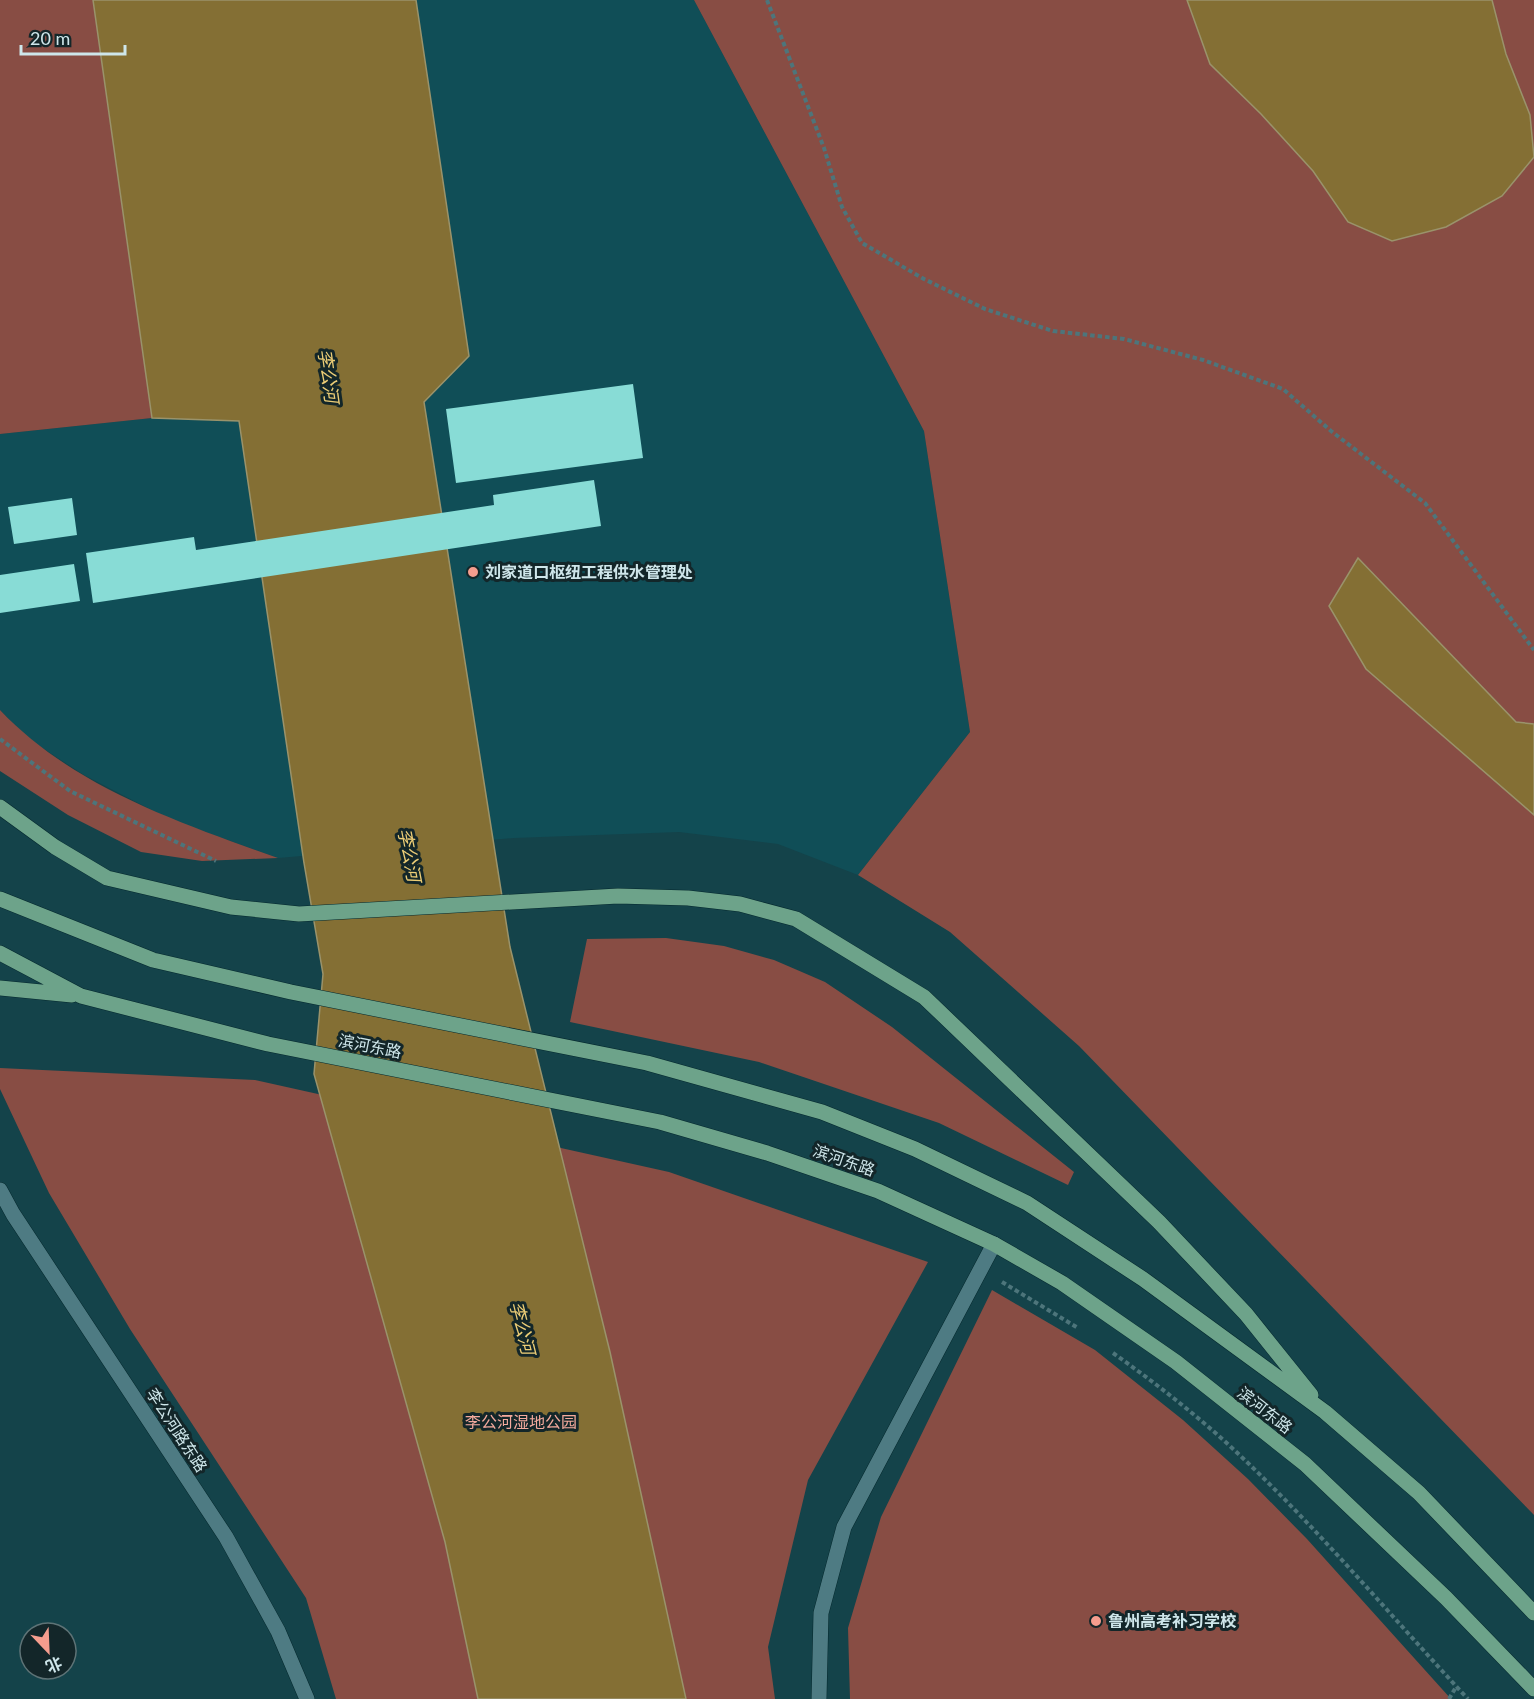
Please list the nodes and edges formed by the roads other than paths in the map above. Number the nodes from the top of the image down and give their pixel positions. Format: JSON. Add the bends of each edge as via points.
{"nodes":[{"id":1,"x":0,"y":807,"type":"edge"},
{"id":2,"x":0,"y":899,"type":"edge"},
{"id":3,"x":0,"y":953,"type":"edge"},
{"id":4,"x":0,"y":988,"type":"edge"},
{"id":5,"x":81,"y":996,"type":"junction"},
{"id":6,"x":0,"y":1190,"type":"edge"},
{"id":7,"x":994,"y":1244,"type":"junction"},
{"id":8,"x":1324,"y":1412,"type":"junction"},
{"id":9,"x":1534,"y":1614,"type":"edge"},
{"id":10,"x":1534,"y":1689,"type":"edge"},
{"id":11,"x":307,"y":1699,"type":"edge"},
{"id":12,"x":819,"y":1699,"type":"edge"}],
"edges":[{"from":1,"to":8,"type":"main road","via":[[107,878],[231,907],[299,914],[618,896],[740,904],[796,920],[924,997],[1159,1222],[1246,1314]]},
{"from":2,"to":8,"type":"main road","name":"滨河东路","via":[[153,960],[291,992],[647,1063],[822,1112],[915,1149],[1027,1203],[1143,1280]]},
{"from":3,"to":5,"type":"main road","name":"滨河东路"},
{"from":4,"to":5,"type":"main road"},
{"from":5,"to":7,"type":"main road","name":"滨河东路","via":[[268,1044],[660,1122],[878,1191]]},
{"from":6,"to":11,"type":"street","name":"李公河路东路","via":[[226,1537],[278,1631]]},
{"from":7,"to":10,"type":"main road","name":"滨河东路","via":[[1062,1283],[1176,1362],[1305,1464],[1446,1598]]},
{"from":7,"to":12,"type":"street","via":[[844,1527],[821,1613]]},
{"from":8,"to":9,"type":"main road","name":"滨河东路","via":[[1419,1493]]}]}
